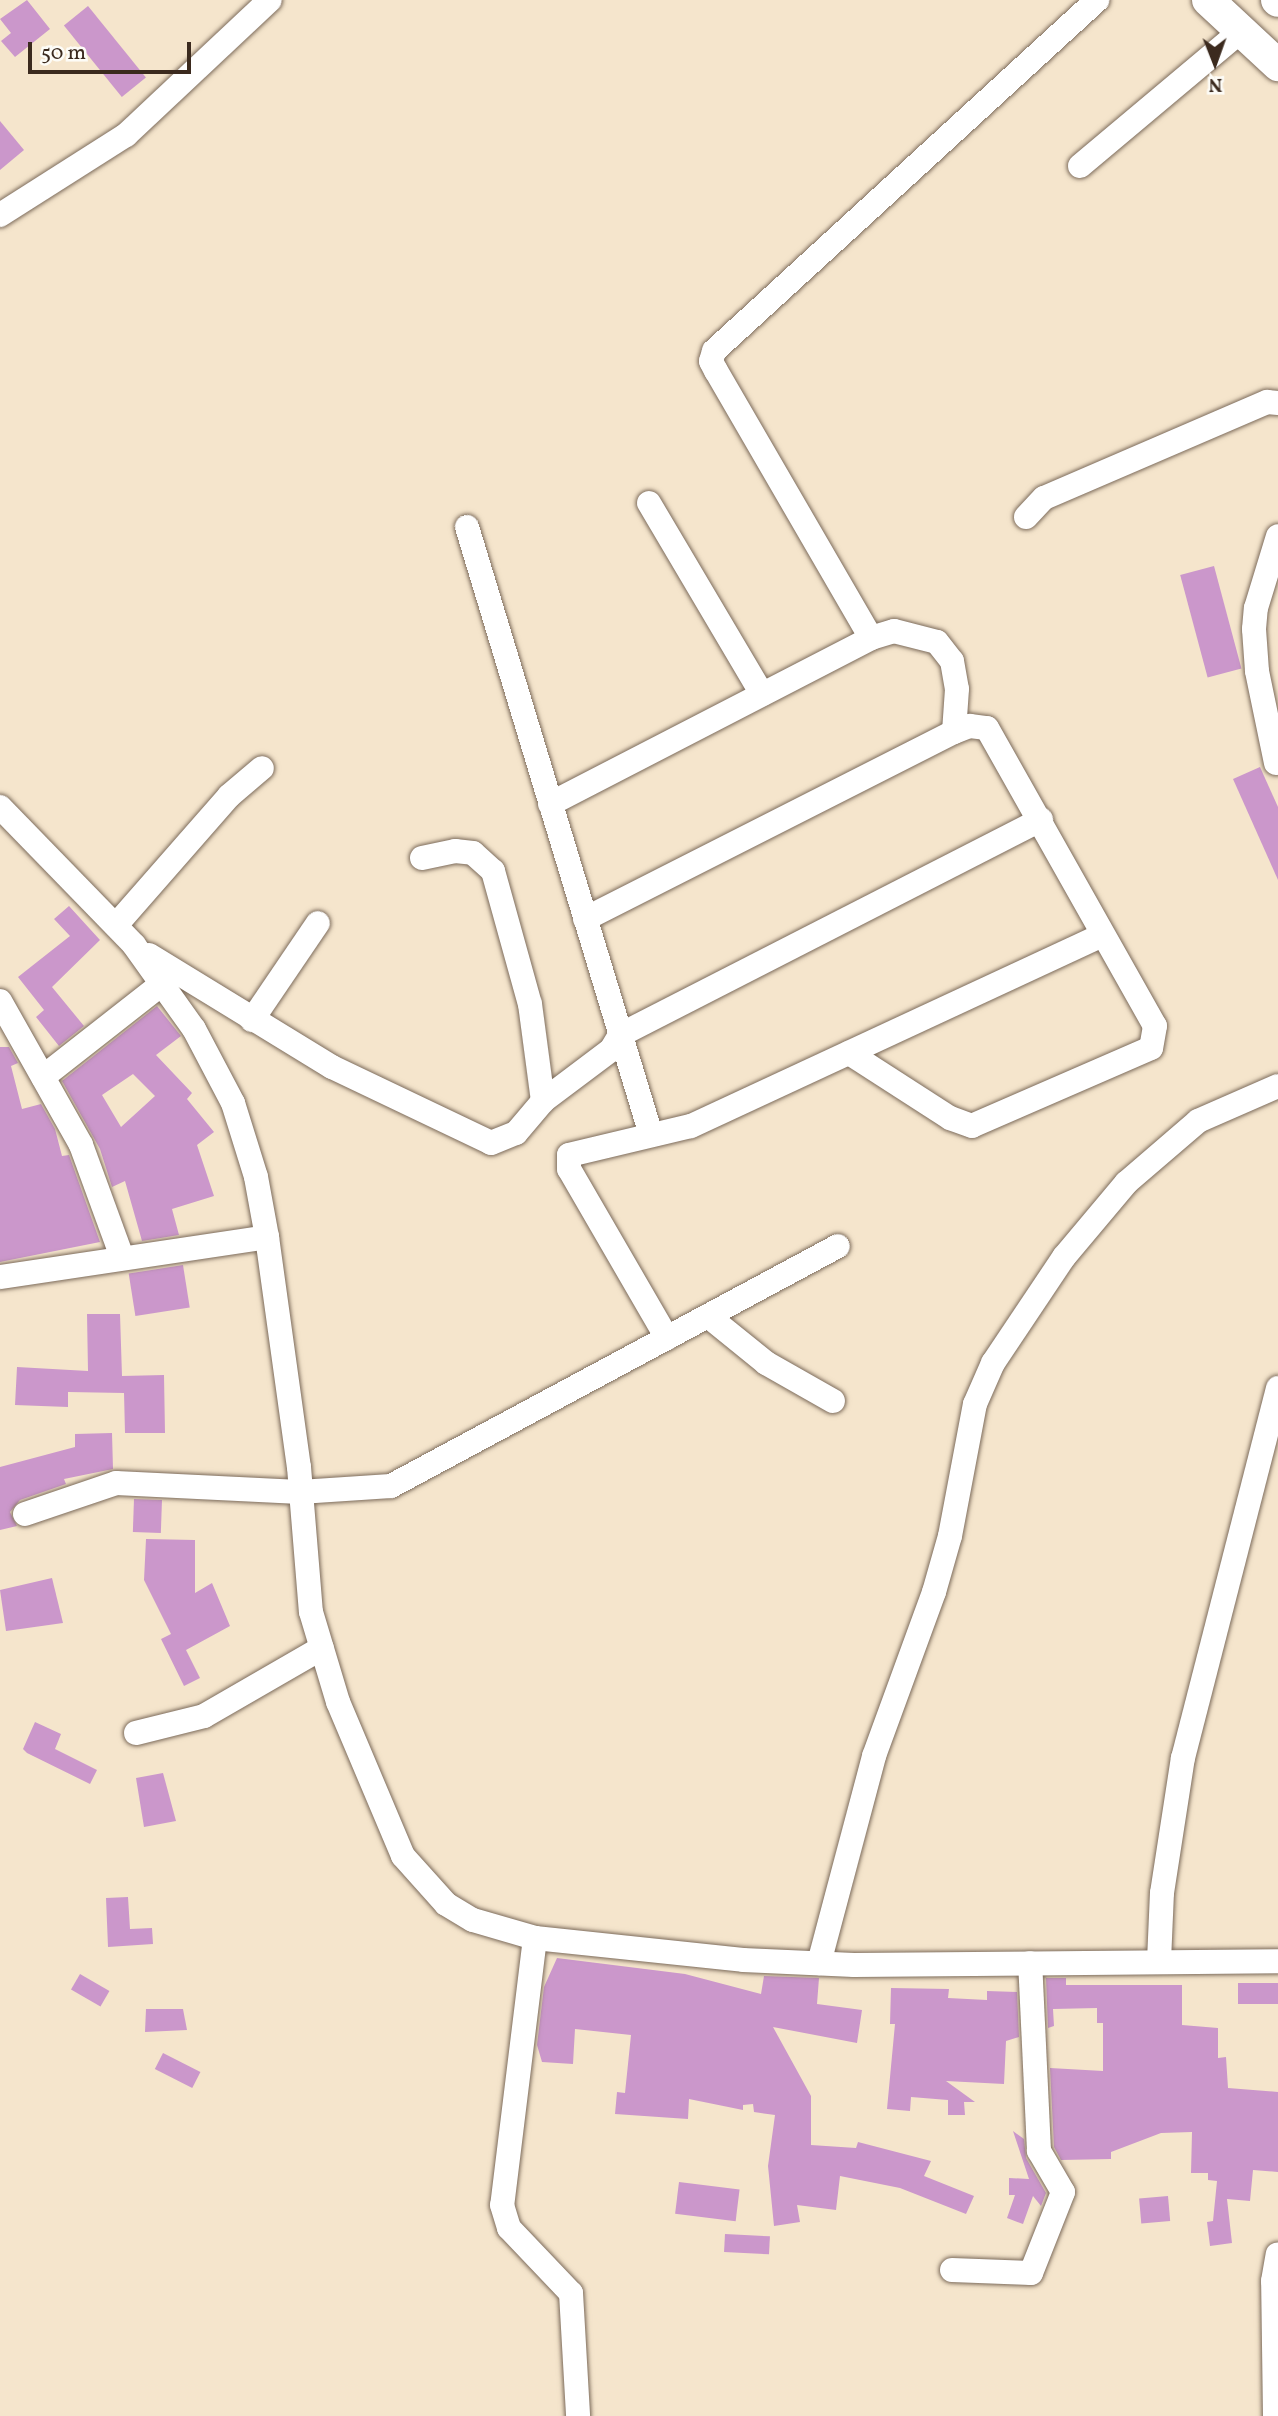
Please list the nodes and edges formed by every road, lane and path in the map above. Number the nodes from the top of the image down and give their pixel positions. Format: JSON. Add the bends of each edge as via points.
{"nodes":[{"id":1,"x":270,"y":0,"type":"edge"},
{"id":2,"x":1097,"y":0,"type":"edge"},
{"id":3,"x":1208,"y":0,"type":"edge"},
{"id":4,"x":1241,"y":31,"type":"junction"},
{"id":5,"x":1278,"y":65,"type":"edge"},
{"id":6,"x":1080,"y":166,"type":"dead end"},
{"id":7,"x":0,"y":215,"type":"edge"},
{"id":8,"x":1278,"y":403,"type":"edge"},
{"id":9,"x":649,"y":503,"type":"dead end"},
{"id":10,"x":1026,"y":517,"type":"dead end"},
{"id":11,"x":467,"y":527,"type":"dead end"},
{"id":12,"x":1278,"y":536,"type":"edge"},
{"id":13,"x":1272,"y":576,"type":"edge"},
{"id":14,"x":871,"y":638,"type":"junction"},
{"id":15,"x":762,"y":694,"type":"junction"},
{"id":16,"x":954,"y":733,"type":"junction"},
{"id":17,"x":1276,"y":763,"type":"dead end"},
{"id":18,"x":262,"y":768,"type":"dead end"},
{"id":19,"x":550,"y":804,"type":"junction"},
{"id":20,"x":0,"y":807,"type":"edge"},
{"id":21,"x":1041,"y":820,"type":"junction"},
{"id":22,"x":422,"y":859,"type":"dead end"},
{"id":23,"x":585,"y":919,"type":"junction"},
{"id":24,"x":318,"y":923,"type":"dead end"},
{"id":25,"x":117,"y":924,"type":"junction"},
{"id":26,"x":1101,"y":936,"type":"junction"},
{"id":27,"x":134,"y":945,"type":"junction"},
{"id":28,"x":163,"y":983,"type":"junction"},
{"id":29,"x":0,"y":1001,"type":"edge"},
{"id":30,"x":252,"y":1020,"type":"junction"},
{"id":31,"x":620,"y":1035,"type":"junction"},
{"id":32,"x":849,"y":1053,"type":"junction"},
{"id":33,"x":43,"y":1077,"type":"junction"},
{"id":34,"x":1278,"y":1086,"type":"edge"},
{"id":35,"x":543,"y":1101,"type":"junction"},
{"id":36,"x":651,"y":1135,"type":"junction"},
{"id":37,"x":267,"y":1237,"type":"junction"},
{"id":38,"x":838,"y":1246,"type":"dead end"},
{"id":39,"x":122,"y":1257,"type":"junction"},
{"id":40,"x":0,"y":1277,"type":"edge"},
{"id":41,"x":708,"y":1316,"type":"junction"},
{"id":42,"x":667,"y":1338,"type":"junction"},
{"id":43,"x":1278,"y":1388,"type":"edge"},
{"id":44,"x":833,"y":1401,"type":"dead end"},
{"id":45,"x":300,"y":1492,"type":"junction"},
{"id":46,"x":25,"y":1514,"type":"dead end"},
{"id":47,"x":322,"y":1648,"type":"junction"},
{"id":48,"x":136,"y":1733,"type":"dead end"},
{"id":49,"x":535,"y":1938,"type":"junction"},
{"id":50,"x":1278,"y":1961,"type":"edge"},
{"id":51,"x":1159,"y":1962,"type":"junction"},
{"id":52,"x":819,"y":1963,"type":"junction"},
{"id":53,"x":1030,"y":1963,"type":"junction"},
{"id":54,"x":1278,"y":2254,"type":"edge"},
{"id":55,"x":952,"y":2270,"type":"dead end"},
{"id":56,"x":578,"y":2416,"type":"edge"},
{"id":57,"x":1275,"y":2416,"type":"edge"}],
"edges":[{"from":1,"to":7,"type":"street","via":[[126,135]]},
{"from":2,"to":14,"type":"street","via":[[714,351],[711,361],[716,371]]},
{"from":3,"to":4,"type":"main road"},
{"from":4,"to":5,"type":"main road"},
{"from":4,"to":6,"type":"street"},
{"from":8,"to":10,"type":"street","via":[[1267,402],[1049,495]]},
{"from":9,"to":15,"type":"street"},
{"from":11,"to":19,"type":"street"},
{"from":12,"to":13,"type":"street"},
{"from":13,"to":17,"type":"street","via":[[1256,608],[1255,649]]},
{"from":14,"to":15,"type":"street"},
{"from":14,"to":16,"type":"street","via":[[894,631],[937,642],[952,661],[957,689]]},
{"from":15,"to":19,"type":"street"},
{"from":16,"to":21,"type":"street","via":[[978,725],[993,733]]},
{"from":16,"to":23,"type":"street"},
{"from":18,"to":25,"type":"street","via":[[229,796]]},
{"from":19,"to":23,"type":"street"},
{"from":20,"to":25,"type":"street"},
{"from":21,"to":26,"type":"street"},
{"from":21,"to":31,"type":"street"},
{"from":22,"to":35,"type":"street","via":[[455,851],[473,853],[493,871],[530,1004]]},
{"from":23,"to":31,"type":"street"},
{"from":24,"to":30,"type":"street"},
{"from":25,"to":27,"type":"street"},
{"from":26,"to":32,"type":"street"},
{"from":26,"to":32,"type":"street","via":[[1155,1026],[1150,1048],[1143,1053],[972,1125],[950,1118]]},
{"from":27,"to":28,"type":"street"},
{"from":27,"to":30,"type":"street"},
{"from":28,"to":33,"type":"street"},
{"from":28,"to":37,"type":"street","via":[[233,1103],[256,1177]]},
{"from":29,"to":33,"type":"street"},
{"from":30,"to":35,"type":"street","via":[[332,1067],[491,1143],[516,1133]]},
{"from":31,"to":35,"type":"street","via":[[611,1050]]},
{"from":31,"to":36,"type":"street"},
{"from":32,"to":36,"type":"street","via":[[691,1126]]},
{"from":33,"to":39,"type":"street","via":[[81,1145]]},
{"from":34,"to":52,"type":"street","via":[[1198,1121],[1126,1183],[1064,1257],[993,1363],[975,1404],[950,1536],[934,1592],[874,1756]]},
{"from":36,"to":42,"type":"street","via":[[575,1151],[568,1161]]},
{"from":37,"to":39,"type":"street"},
{"from":37,"to":45,"type":"street"},
{"from":38,"to":41,"type":"street"},
{"from":39,"to":40,"type":"street"},
{"from":41,"to":42,"type":"street"},
{"from":41,"to":44,"type":"street","via":[[766,1363]]},
{"from":42,"to":45,"type":"street","via":[[406,1480],[376,1489]]},
{"from":43,"to":51,"type":"street","via":[[1182,1758],[1162,1893]]},
{"from":45,"to":46,"type":"street","via":[[116,1483]]},
{"from":45,"to":47,"type":"street","via":[[312,1612]]},
{"from":47,"to":48,"type":"street","via":[[204,1716]]},
{"from":47,"to":49,"type":"street","via":[[338,1702],[403,1856],[446,1904],[473,1920]]},
{"from":49,"to":52,"type":"street","via":[[743,1961]]},
{"from":49,"to":56,"type":"street","via":[[502,2205],[509,2228],[571,2293]]},
{"from":50,"to":51,"type":"street"},
{"from":51,"to":53,"type":"street"},
{"from":52,"to":53,"type":"street"},
{"from":53,"to":55,"type":"street","via":[[1039,2151],[1063,2192],[1031,2273]]},
{"from":54,"to":57,"type":"street","via":[[1273,2281]]}]}
